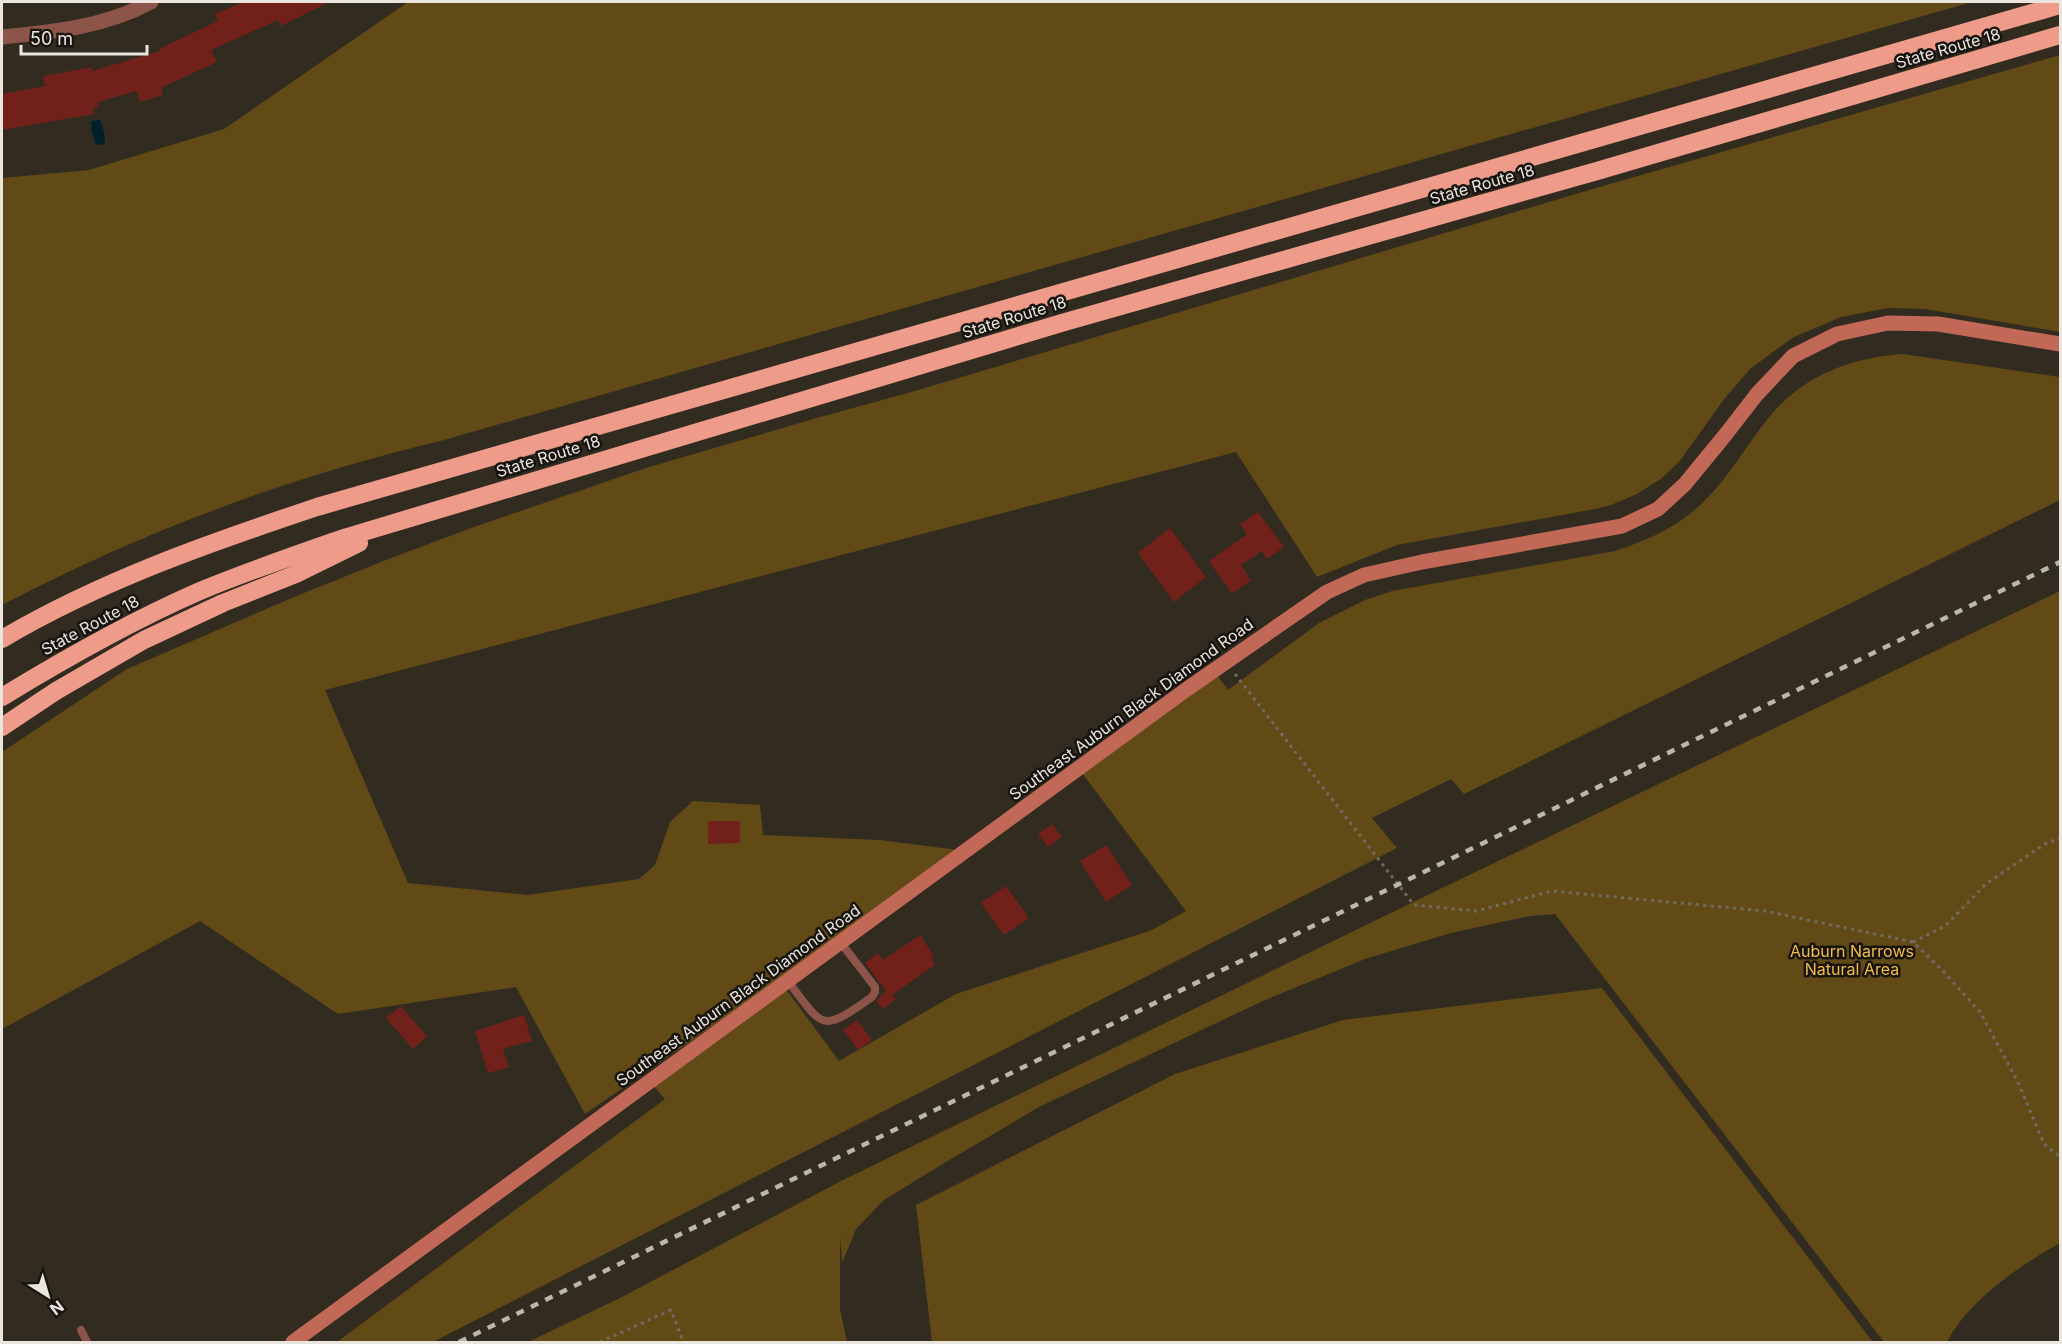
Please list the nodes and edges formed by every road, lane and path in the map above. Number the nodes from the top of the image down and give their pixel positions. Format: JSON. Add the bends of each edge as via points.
{"nodes":[{"id":1,"x":151,"y":2,"type":"edge"},
{"id":2,"x":2061,"y":4,"type":"edge"},
{"id":3,"x":2061,"y":35,"type":"edge"},
{"id":4,"x":2,"y":37,"type":"edge"},
{"id":5,"x":2061,"y":344,"type":"edge"},
{"id":6,"x":411,"y":518,"type":"junction"},
{"id":7,"x":2,"y":639,"type":"edge"},
{"id":8,"x":1227,"y":662,"type":"junction"},
{"id":9,"x":2,"y":697,"type":"edge"},
{"id":10,"x":2,"y":727,"type":"edge"},
{"id":11,"x":2061,"y":838,"type":"edge"},
{"id":12,"x":1913,"y":942,"type":"junction"},
{"id":13,"x":841,"y":943,"type":"junction"},
{"id":14,"x":788,"y":981,"type":"junction"},
{"id":15,"x":2061,"y":1157,"type":"edge"},
{"id":16,"x":81,"y":1330,"type":"dead end"},
{"id":17,"x":87,"y":1342,"type":"edge"},
{"id":18,"x":293,"y":1342,"type":"edge"},
{"id":19,"x":600,"y":1342,"type":"edge"},
{"id":20,"x":683,"y":1342,"type":"edge"}],
"edges":[{"from":1,"to":4,"type":"street","via":[[97,23]]},
{"from":2,"to":7,"type":"highway","name":"State Route 18","via":[[317,507],[175,556]]},
{"from":3,"to":6,"type":"highway","name":"State Route 18","via":[[1076,319]]},
{"from":5,"to":8,"type":"main road","name":"Southeast Auburn Black Diamond Road","via":[[1938,324],[1888,323],[1837,334],[1794,356],[1757,394],[1685,484],[1658,509],[1622,526],[1364,575],[1327,592]]},
{"from":6,"to":9,"type":"highway","name":"State Route 18","via":[[280,560],[200,591],[124,628]]},
{"from":6,"to":10,"type":"highway","via":[[296,574],[144,640]]},
{"from":8,"to":12,"type":"path","via":[[1414,904],[1476,911],[1552,891],[1765,911]]},
{"from":8,"to":13,"type":"main road","name":"Southeast Auburn Black Diamond Road"},
{"from":11,"to":12,"type":"path","via":[[2045,844],[1987,883],[1945,926]]},
{"from":12,"to":15,"type":"path","via":[[1980,1012],[2017,1080],[2044,1144]]},
{"from":13,"to":14,"type":"main road","name":"Southeast Auburn Black Diamond Road"},
{"from":13,"to":14,"type":"lane","via":[[875,987],[872,997],[842,1018],[825,1022],[814,1016]]},
{"from":14,"to":18,"type":"main road","name":"Southeast Auburn Black Diamond Road"},
{"from":16,"to":17,"type":"lane"},
{"from":19,"to":20,"type":"path","via":[[671,1310]]}]}
